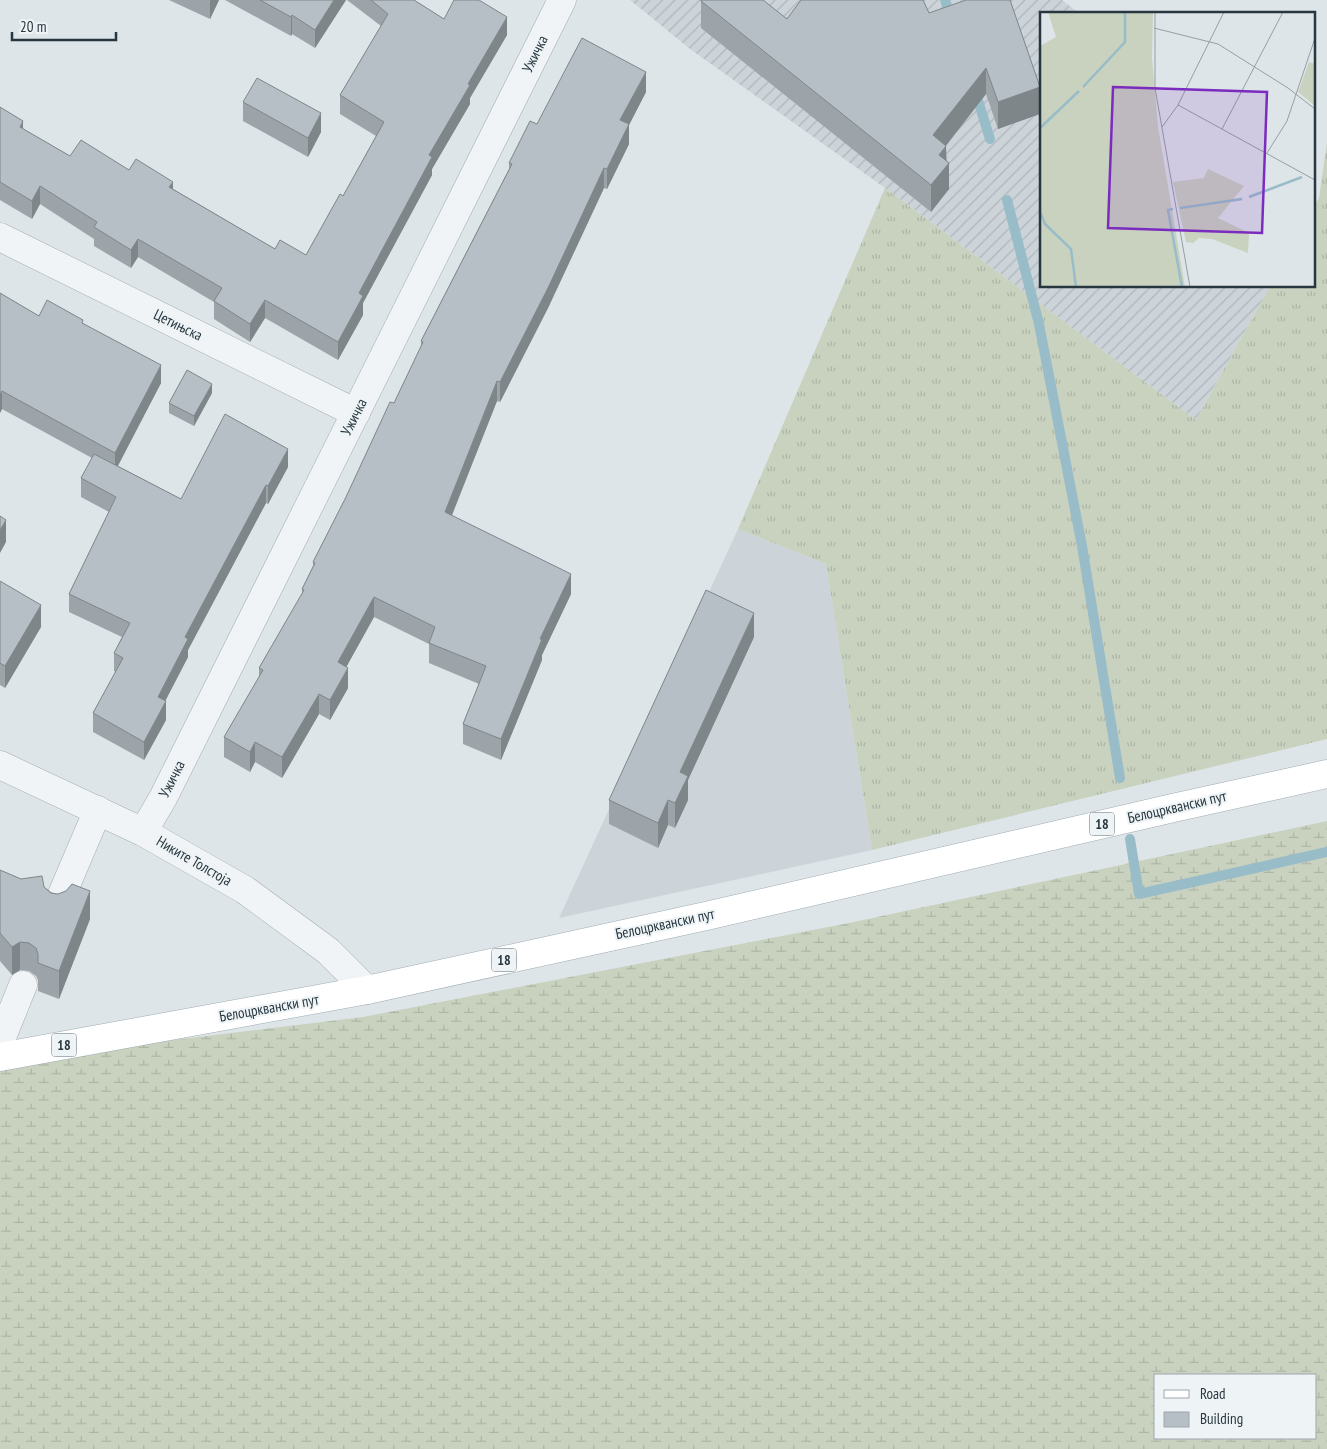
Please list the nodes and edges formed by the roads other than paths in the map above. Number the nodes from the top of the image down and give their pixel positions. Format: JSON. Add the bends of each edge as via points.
{"nodes":[{"id":1,"x":562,"y":0,"type":"edge"},
{"id":2,"x":0,"y":237,"type":"edge"},
{"id":3,"x":356,"y":413,"type":"junction"},
{"id":4,"x":0,"y":765,"type":"edge"},
{"id":5,"x":1327,"y":774,"type":"edge"},
{"id":6,"x":98,"y":810,"type":"junction"},
{"id":7,"x":144,"y":832,"type":"junction"},
{"id":8,"x":57,"y":906,"type":"edge"},
{"id":9,"x":23,"y":985,"type":"dead end"},
{"id":10,"x":367,"y":990,"type":"junction"},
{"id":11,"x":0,"y":1042,"type":"edge"},
{"id":12,"x":0,"y":1057,"type":"edge"}],
"edges":[{"from":1,"to":3,"type":"street","name":"Ужичка"},
{"from":2,"to":3,"type":"street","name":"Цетињска"},
{"from":3,"to":7,"type":"street","name":"Ужичка"},
{"from":4,"to":6,"type":"street","name":"Никите Толстоја"},
{"from":5,"to":10,"type":"main road","name":"Белоцрквански пут","number":"18"},
{"from":6,"to":7,"type":"street","name":"Никите Толстоја"},
{"from":6,"to":8,"type":"street"},
{"from":7,"to":10,"type":"street","name":"Никите Толстоја","via":[[244,890],[328,951]]},
{"from":9,"to":11,"type":"street"},
{"from":10,"to":12,"type":"main road","name":"Белоцрквански пут","number":"18"}]}
